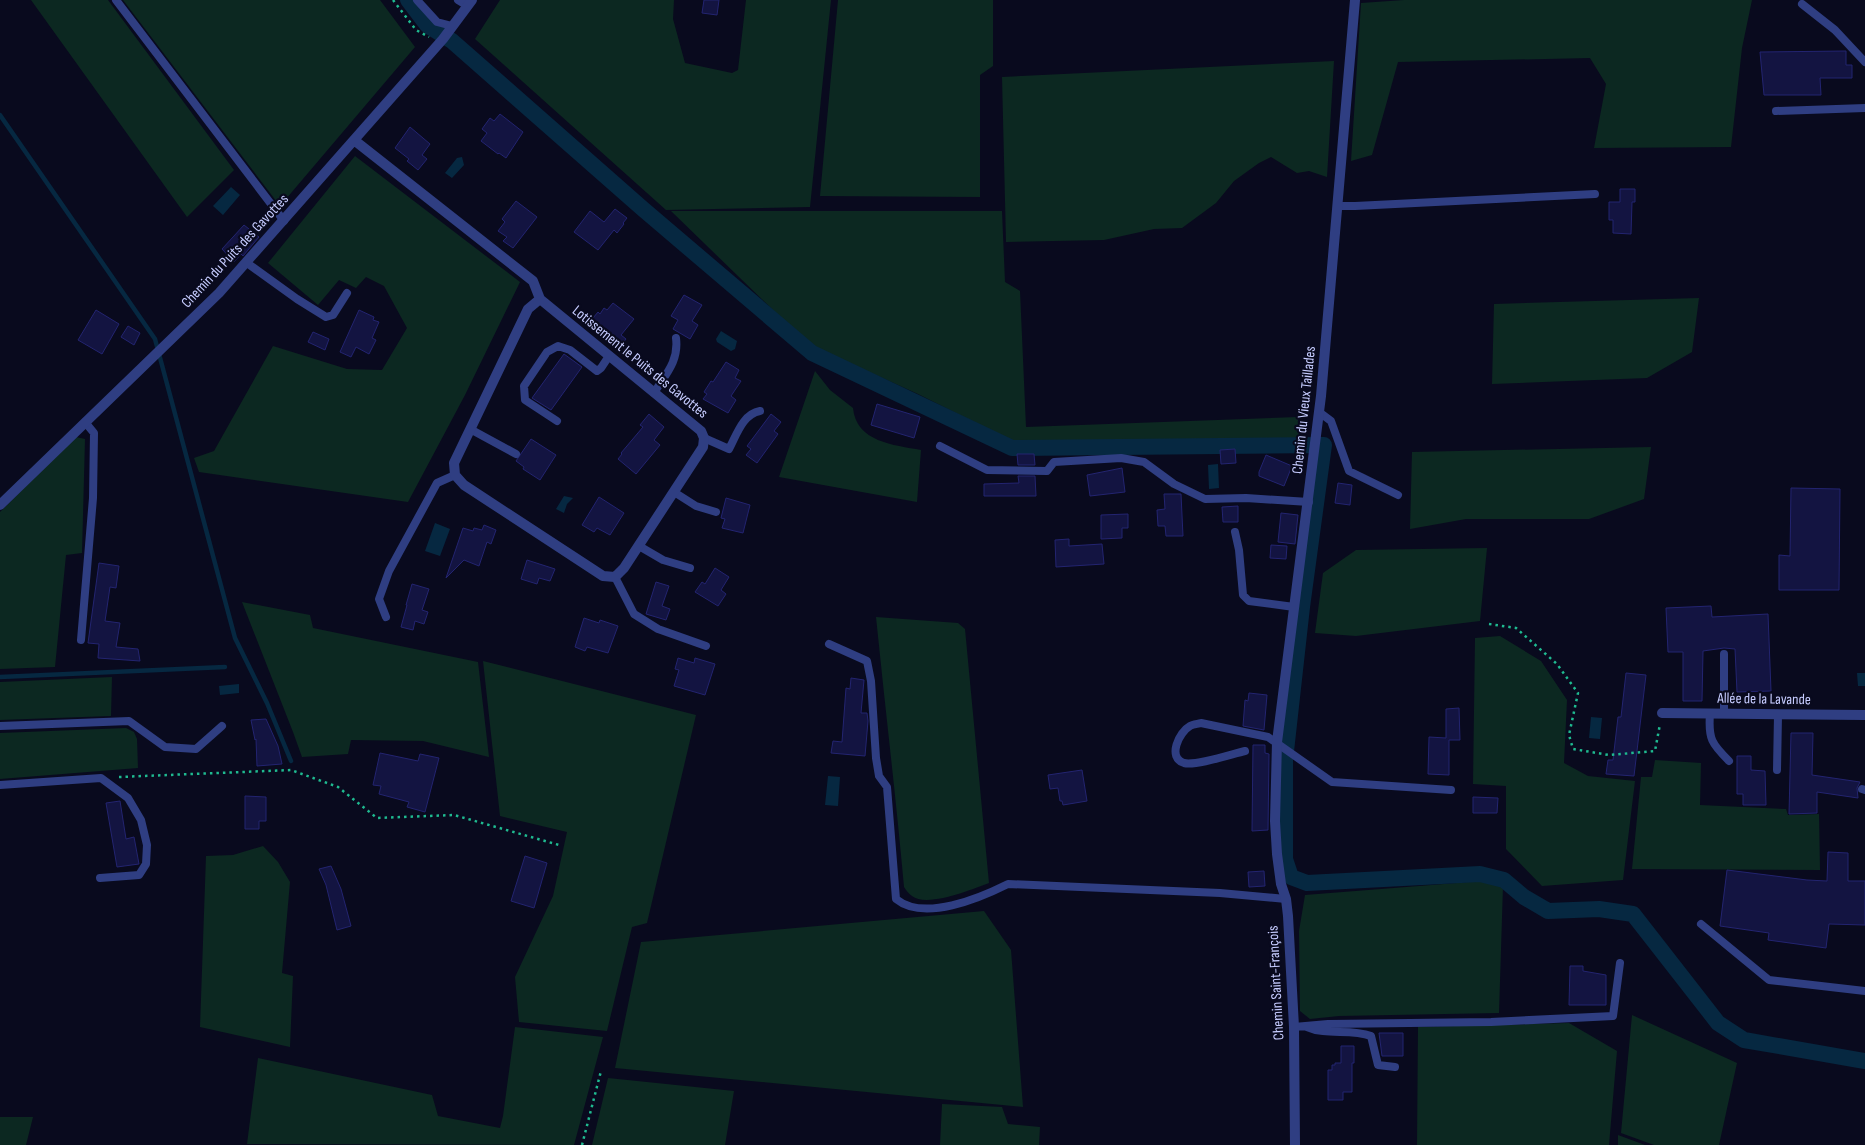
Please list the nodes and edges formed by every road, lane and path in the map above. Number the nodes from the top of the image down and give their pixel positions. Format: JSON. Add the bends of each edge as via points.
{"nodes":[{"id":1,"x":116,"y":0,"type":"edge"},
{"id":2,"x":393,"y":0,"type":"edge"},
{"id":3,"x":417,"y":0,"type":"edge"},
{"id":4,"x":458,"y":0,"type":"edge"},
{"id":5,"x":1355,"y":0,"type":"edge"},
{"id":6,"x":470,"y":3,"type":"edge"},
{"id":7,"x":1802,"y":4,"type":"dead end"},
{"id":8,"x":452,"y":26,"type":"junction"},
{"id":9,"x":443,"y":39,"type":"junction"},
{"id":10,"x":1865,"y":62,"type":"edge"},
{"id":11,"x":1865,"y":108,"type":"edge"},
{"id":12,"x":1776,"y":111,"type":"dead end"},
{"id":13,"x":354,"y":140,"type":"junction"},
{"id":14,"x":1595,"y":194,"type":"dead end"},
{"id":15,"x":1338,"y":206,"type":"junction"},
{"id":16,"x":284,"y":221,"type":"junction"},
{"id":17,"x":247,"y":263,"type":"junction"},
{"id":18,"x":347,"y":293,"type":"dead end"},
{"id":19,"x":540,"y":299,"type":"junction"},
{"id":20,"x":676,"y":338,"type":"dead end"},
{"id":21,"x":609,"y":356,"type":"junction"},
{"id":22,"x":654,"y":393,"type":"junction"},
{"id":23,"x":760,"y":411,"type":"dead end"},
{"id":24,"x":1319,"y":412,"type":"junction"},
{"id":25,"x":556,"y":421,"type":"dead end"},
{"id":26,"x":85,"y":422,"type":"junction"},
{"id":27,"x":470,"y":429,"type":"junction"},
{"id":28,"x":704,"y":438,"type":"junction"},
{"id":29,"x":940,"y":446,"type":"dead end"},
{"id":30,"x":516,"y":454,"type":"dead end"},
{"id":31,"x":455,"y":476,"type":"junction"},
{"id":32,"x":674,"y":492,"type":"junction"},
{"id":33,"x":1398,"y":495,"type":"dead end"},
{"id":34,"x":1309,"y":502,"type":"junction"},
{"id":35,"x":0,"y":505,"type":"edge"},
{"id":36,"x":716,"y":512,"type":"dead end"},
{"id":37,"x":1235,"y":532,"type":"dead end"},
{"id":38,"x":639,"y":546,"type":"junction"},
{"id":39,"x":690,"y":568,"type":"dead end"},
{"id":40,"x":615,"y":577,"type":"junction"},
{"id":41,"x":1294,"y":606,"type":"junction"},
{"id":42,"x":386,"y":617,"type":"dead end"},
{"id":43,"x":1489,"y":624,"type":"dead end"},
{"id":44,"x":81,"y":640,"type":"dead end"},
{"id":45,"x":829,"y":644,"type":"dead end"},
{"id":46,"x":706,"y":646,"type":"dead end"},
{"id":47,"x":1724,"y":654,"type":"dead end"},
{"id":48,"x":1662,"y":713,"type":"joint"},
{"id":49,"x":1710,"y":714,"type":"junction"},
{"id":50,"x":1724,"y":714,"type":"junction"},
{"id":51,"x":1778,"y":715,"type":"junction"},
{"id":52,"x":1865,"y":715,"type":"edge"},
{"id":53,"x":0,"y":726,"type":"edge"},
{"id":54,"x":222,"y":726,"type":"dead end"},
{"id":55,"x":1277,"y":742,"type":"junction"},
{"id":56,"x":1245,"y":751,"type":"dead end"},
{"id":57,"x":1729,"y":761,"type":"dead end"},
{"id":58,"x":1777,"y":770,"type":"dead end"},
{"id":59,"x":101,"y":778,"type":"junction"},
{"id":60,"x":0,"y":784,"type":"edge"},
{"id":61,"x":1451,"y":790,"type":"dead end"},
{"id":62,"x":1275,"y":821,"type":"joint"},
{"id":63,"x":559,"y":845,"type":"dead end"},
{"id":64,"x":100,"y":878,"type":"dead end"},
{"id":65,"x":1286,"y":899,"type":"junction"},
{"id":66,"x":1701,"y":924,"type":"dead end"},
{"id":67,"x":1620,"y":963,"type":"dead end"},
{"id":68,"x":1865,"y":991,"type":"edge"},
{"id":69,"x":1306,"y":1026,"type":"junction"},
{"id":70,"x":1294,"y":1027,"type":"junction"},
{"id":71,"x":1395,"y":1067,"type":"dead end"},
{"id":72,"x":600,"y":1071,"type":"dead end"},
{"id":73,"x":582,"y":1145,"type":"edge"},
{"id":74,"x":1295,"y":1145,"type":"edge"}],
"edges":[{"from":1,"to":16,"type":"lane"},
{"from":2,"to":9,"type":"path","via":[[416,30],[433,39]]},
{"from":3,"to":8,"type":"lane","via":[[437,22]]},
{"from":4,"to":6,"type":"lane"},
{"from":5,"to":15,"type":"street","name":"Chemin du Vieux Taillades"},
{"from":6,"to":8,"type":"street","name":"Chemin du Puits des Gavottes"},
{"from":7,"to":10,"type":"lane","via":[[1835,30]]},
{"from":8,"to":9,"type":"street","name":"Chemin du Puits des Gavottes"},
{"from":9,"to":13,"type":"street","name":"Chemin du Puits des Gavottes"},
{"from":11,"to":12,"type":"lane"},
{"from":13,"to":16,"type":"street","name":"Chemin du Puits des Gavottes"},
{"from":13,"to":19,"type":"street","name":"Lotissement le Puits des Gavottes","via":[[533,281]]},
{"from":14,"to":15,"type":"lane"},
{"from":15,"to":24,"type":"street","name":"Chemin du Vieux Taillades"},
{"from":16,"to":17,"type":"street","name":"Chemin du Puits des Gavottes"},
{"from":17,"to":18,"type":"lane","via":[[326,318],[333,316]]},
{"from":17,"to":26,"type":"street","name":"Chemin du Puits des Gavottes"},
{"from":19,"to":21,"type":"street","name":"Lotissement le Puits des Gavottes"},
{"from":19,"to":27,"type":"street","via":[[528,309]]},
{"from":20,"to":22,"type":"lane","via":[[678,350],[674,362]]},
{"from":21,"to":22,"type":"street","name":"Lotissement le Puits des Gavottes"},
{"from":21,"to":25,"type":"lane","via":[[597,371],[570,350],[558,346],[547,352],[524,386],[525,400]]},
{"from":22,"to":28,"type":"street","name":"Lotissement le Puits des Gavottes","via":[[701,431]]},
{"from":23,"to":28,"type":"lane","via":[[752,412],[745,419],[729,449]]},
{"from":24,"to":33,"type":"lane","via":[[1331,421],[1349,471]]},
{"from":24,"to":34,"type":"street","name":"Chemin du Vieux Taillades"},
{"from":26,"to":35,"type":"street","name":"Chemin du Puits des Gavottes"},
{"from":26,"to":44,"type":"lane","via":[[94,433],[93,498]]},
{"from":27,"to":30,"type":"lane"},
{"from":27,"to":31,"type":"street","via":[[454,463]]},
{"from":28,"to":32,"type":"street","name":"Lotissement le Puits des Gavottes","via":[[703,447]]},
{"from":29,"to":34,"type":"lane","via":[[987,470],[1047,471],[1054,462],[1121,458],[1144,462],[1174,484],[1205,499]]},
{"from":31,"to":40,"type":"street","via":[[464,486],[603,576]]},
{"from":31,"to":42,"type":"lane","via":[[437,483],[389,571],[379,599]]},
{"from":32,"to":36,"type":"lane","via":[[696,506]]},
{"from":32,"to":38,"type":"street","name":"Lotissement le Puits des Gavottes"},
{"from":34,"to":41,"type":"street","name":"Chemin du Vieux Taillades"},
{"from":37,"to":41,"type":"lane","via":[[1243,595],[1248,601]]},
{"from":38,"to":39,"type":"lane","via":[[663,560]]},
{"from":38,"to":40,"type":"street","name":"Lotissement le Puits des Gavottes"},
{"from":40,"to":46,"type":"lane","via":[[634,614],[658,629]]},
{"from":41,"to":55,"type":"street","name":"Chemin du Vieux Taillades"},
{"from":43,"to":48,"type":"path","via":[[1516,628],[1557,664],[1578,693],[1569,735],[1574,748],[1609,755],[1655,751]]},
{"from":45,"to":65,"type":"lane","via":[[867,661],[876,758],[879,776],[887,787],[896,900],[905,906],[954,906],[1008,884]]},
{"from":47,"to":50,"type":"lane"},
{"from":48,"to":49,"type":"street","name":"Allée de la Lavande"},
{"from":49,"to":50,"type":"street","name":"Allée de la Lavande"},
{"from":49,"to":57,"type":"lane","via":[[1713,745]]},
{"from":50,"to":51,"type":"street","name":"Allée de la Lavande"},
{"from":51,"to":52,"type":"street","name":"Allée de la Lavande"},
{"from":51,"to":58,"type":"lane"},
{"from":53,"to":54,"type":"lane","via":[[129,721],[166,747],[196,750]]},
{"from":55,"to":56,"type":"lane","via":[[1268,736],[1201,723],[1185,730],[1175,750],[1183,763],[1192,764]]},
{"from":55,"to":61,"type":"lane","via":[[1332,782]]},
{"from":55,"to":62,"type":"street","name":"Chemin du Vieux Taillades"},
{"from":59,"to":60,"type":"lane"},
{"from":59,"to":63,"type":"path","via":[[290,770],[338,787],[377,818],[454,815]]},
{"from":59,"to":64,"type":"lane","via":[[128,798],[141,820],[147,845],[146,864],[139,875]]},
{"from":62,"to":65,"type":"street","name":"Chemin Saint-François","via":[[1281,884]]},
{"from":65,"to":70,"type":"street","name":"Chemin Saint-François"},
{"from":66,"to":68,"type":"lane","via":[[1769,980]]},
{"from":67,"to":69,"type":"lane","via":[[1613,1016]]},
{"from":69,"to":70,"type":"lane"},
{"from":69,"to":71,"type":"lane","via":[[1318,1032],[1361,1032],[1371,1036],[1378,1065]]},
{"from":70,"to":74,"type":"street","name":"Chemin Saint-François"},
{"from":72,"to":73,"type":"path"}]}
